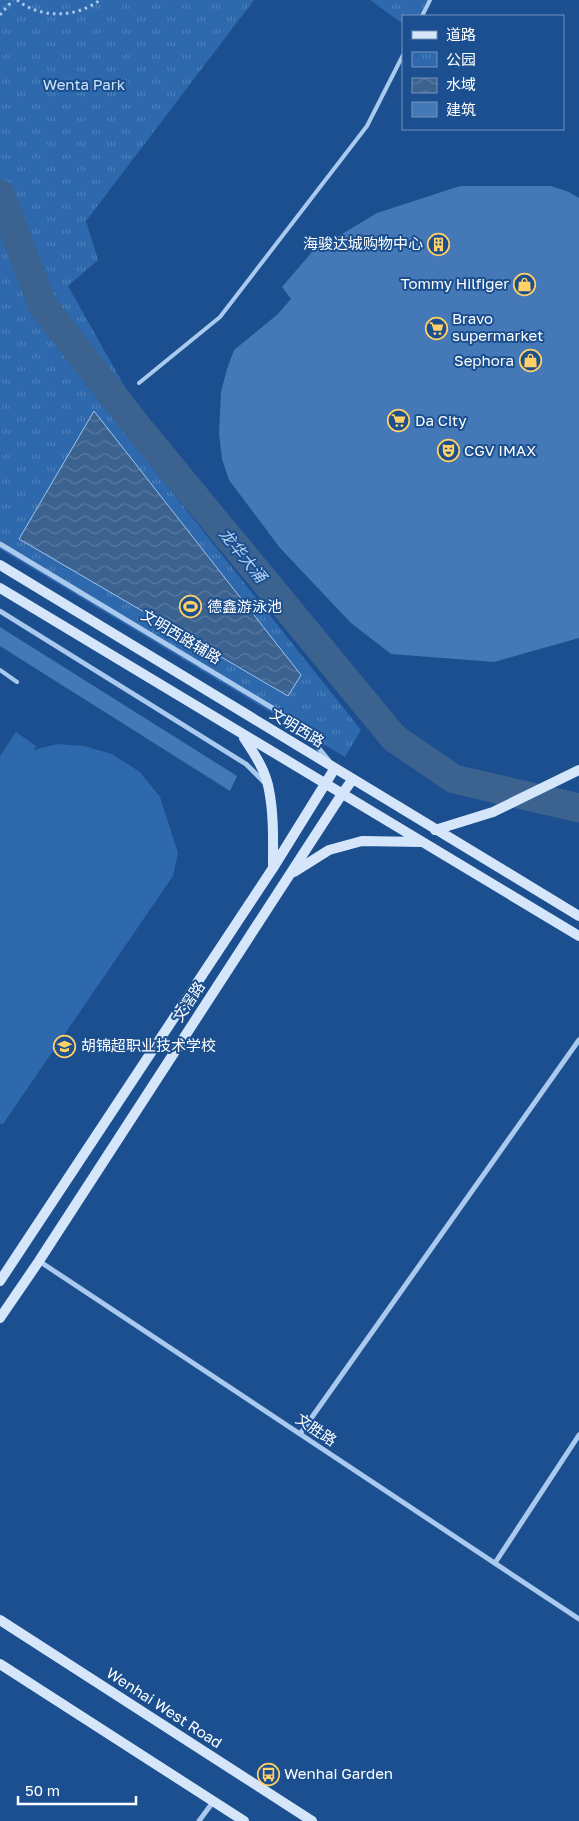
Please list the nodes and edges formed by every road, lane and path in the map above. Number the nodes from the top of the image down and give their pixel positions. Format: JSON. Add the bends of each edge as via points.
{"nodes":[{"id":1,"x":13,"y":0,"type":"edge"},
{"id":2,"x":17,"y":0,"type":"edge"},
{"id":3,"x":100,"y":0,"type":"edge"},
{"id":4,"x":430,"y":0,"type":"edge"},
{"id":5,"x":0,"y":15,"type":"edge"},
{"id":6,"x":422,"y":15,"type":"edge"},
{"id":7,"x":402,"y":57,"type":"edge"},
{"id":8,"x":139,"y":383,"type":"dead end"},
{"id":9,"x":0,"y":544,"type":"edge"},
{"id":10,"x":0,"y":565,"type":"edge"},
{"id":11,"x":0,"y":588,"type":"edge"},
{"id":12,"x":0,"y":611,"type":"edge"},
{"id":13,"x":0,"y":670,"type":"edge"},
{"id":14,"x":17,"y":682,"type":"dead end"},
{"id":15,"x":242,"y":735,"type":"junction"},
{"id":16,"x":335,"y":768,"type":"junction"},
{"id":17,"x":579,"y":770,"type":"edge"},
{"id":18,"x":353,"y":779,"type":"junction"},
{"id":19,"x":324,"y":784,"type":"junction"},
{"id":20,"x":269,"y":788,"type":"junction"},
{"id":21,"x":342,"y":794,"type":"junction"},
{"id":22,"x":435,"y":830,"type":"junction"},
{"id":23,"x":423,"y":842,"type":"junction"},
{"id":24,"x":273,"y":868,"type":"junction"},
{"id":25,"x":290,"y":874,"type":"junction"},
{"id":26,"x":579,"y":916,"type":"edge"},
{"id":27,"x":579,"y":936,"type":"edge"},
{"id":28,"x":579,"y":1040,"type":"edge"},
{"id":29,"x":39,"y":1260,"type":"junction"},
{"id":30,"x":0,"y":1281,"type":"edge"},
{"id":31,"x":0,"y":1318,"type":"edge"},
{"id":32,"x":300,"y":1434,"type":"junction"},
{"id":33,"x":579,"y":1435,"type":"edge"},
{"id":34,"x":496,"y":1564,"type":"junction"},
{"id":35,"x":579,"y":1619,"type":"edge"},
{"id":36,"x":0,"y":1620,"type":"edge"},
{"id":37,"x":0,"y":1664,"type":"edge"},
{"id":38,"x":213,"y":1801,"type":"junction"},
{"id":39,"x":199,"y":1821,"type":"edge"},
{"id":40,"x":244,"y":1821,"type":"edge"},
{"id":41,"x":312,"y":1821,"type":"edge"}],
"edges":[{"from":1,"to":5,"type":"path"},
{"from":2,"to":3,"type":"path","via":[[24,6],[46,13],[69,14]]},
{"from":4,"to":6,"type":"lane"},
{"from":7,"to":8,"type":"lane","via":[[367,126],[220,317]]},
{"from":9,"to":16,"type":"street","name":"文明西路辅路","via":[[299,724]]},
{"from":10,"to":16,"type":"street","name":"文明西路"},
{"from":11,"to":15,"type":"street"},
{"from":12,"to":20,"type":"street","via":[[246,764]]},
{"from":13,"to":14,"type":"lane"},
{"from":15,"to":19,"type":"street"},
{"from":15,"to":20,"type":"street"},
{"from":16,"to":18,"type":"street","name":"文明西路"},
{"from":16,"to":19,"type":"street","name":"文滘路"},
{"from":17,"to":22,"type":"street","via":[[493,812]]},
{"from":18,"to":21,"type":"street","name":"文滘路"},
{"from":18,"to":22,"type":"street","name":"文明西路"},
{"from":19,"to":21,"type":"street"},
{"from":19,"to":24,"type":"street","name":"文滘路"},
{"from":20,"to":24,"type":"street"},
{"from":21,"to":23,"type":"street"},
{"from":21,"to":25,"type":"street","name":"文滘路"},
{"from":22,"to":26,"type":"street","name":"文明西路"},
{"from":23,"to":25,"type":"street","via":[[362,841],[329,850]]},
{"from":23,"to":27,"type":"street"},
{"from":24,"to":30,"type":"street","name":"文滘路"},
{"from":25,"to":29,"type":"street","name":"文滘路"},
{"from":28,"to":32,"type":"street"},
{"from":29,"to":31,"type":"street","name":"文滘路"},
{"from":29,"to":32,"type":"street","name":"文胜路"},
{"from":32,"to":34,"type":"street","name":"文胜路"},
{"from":33,"to":34,"type":"street"},
{"from":34,"to":35,"type":"street","name":"文胜路"},
{"from":36,"to":41,"type":"street","name":"Wenhai West Road"},
{"from":37,"to":38,"type":"street"},
{"from":38,"to":39,"type":"street"},
{"from":38,"to":40,"type":"street"}]}
